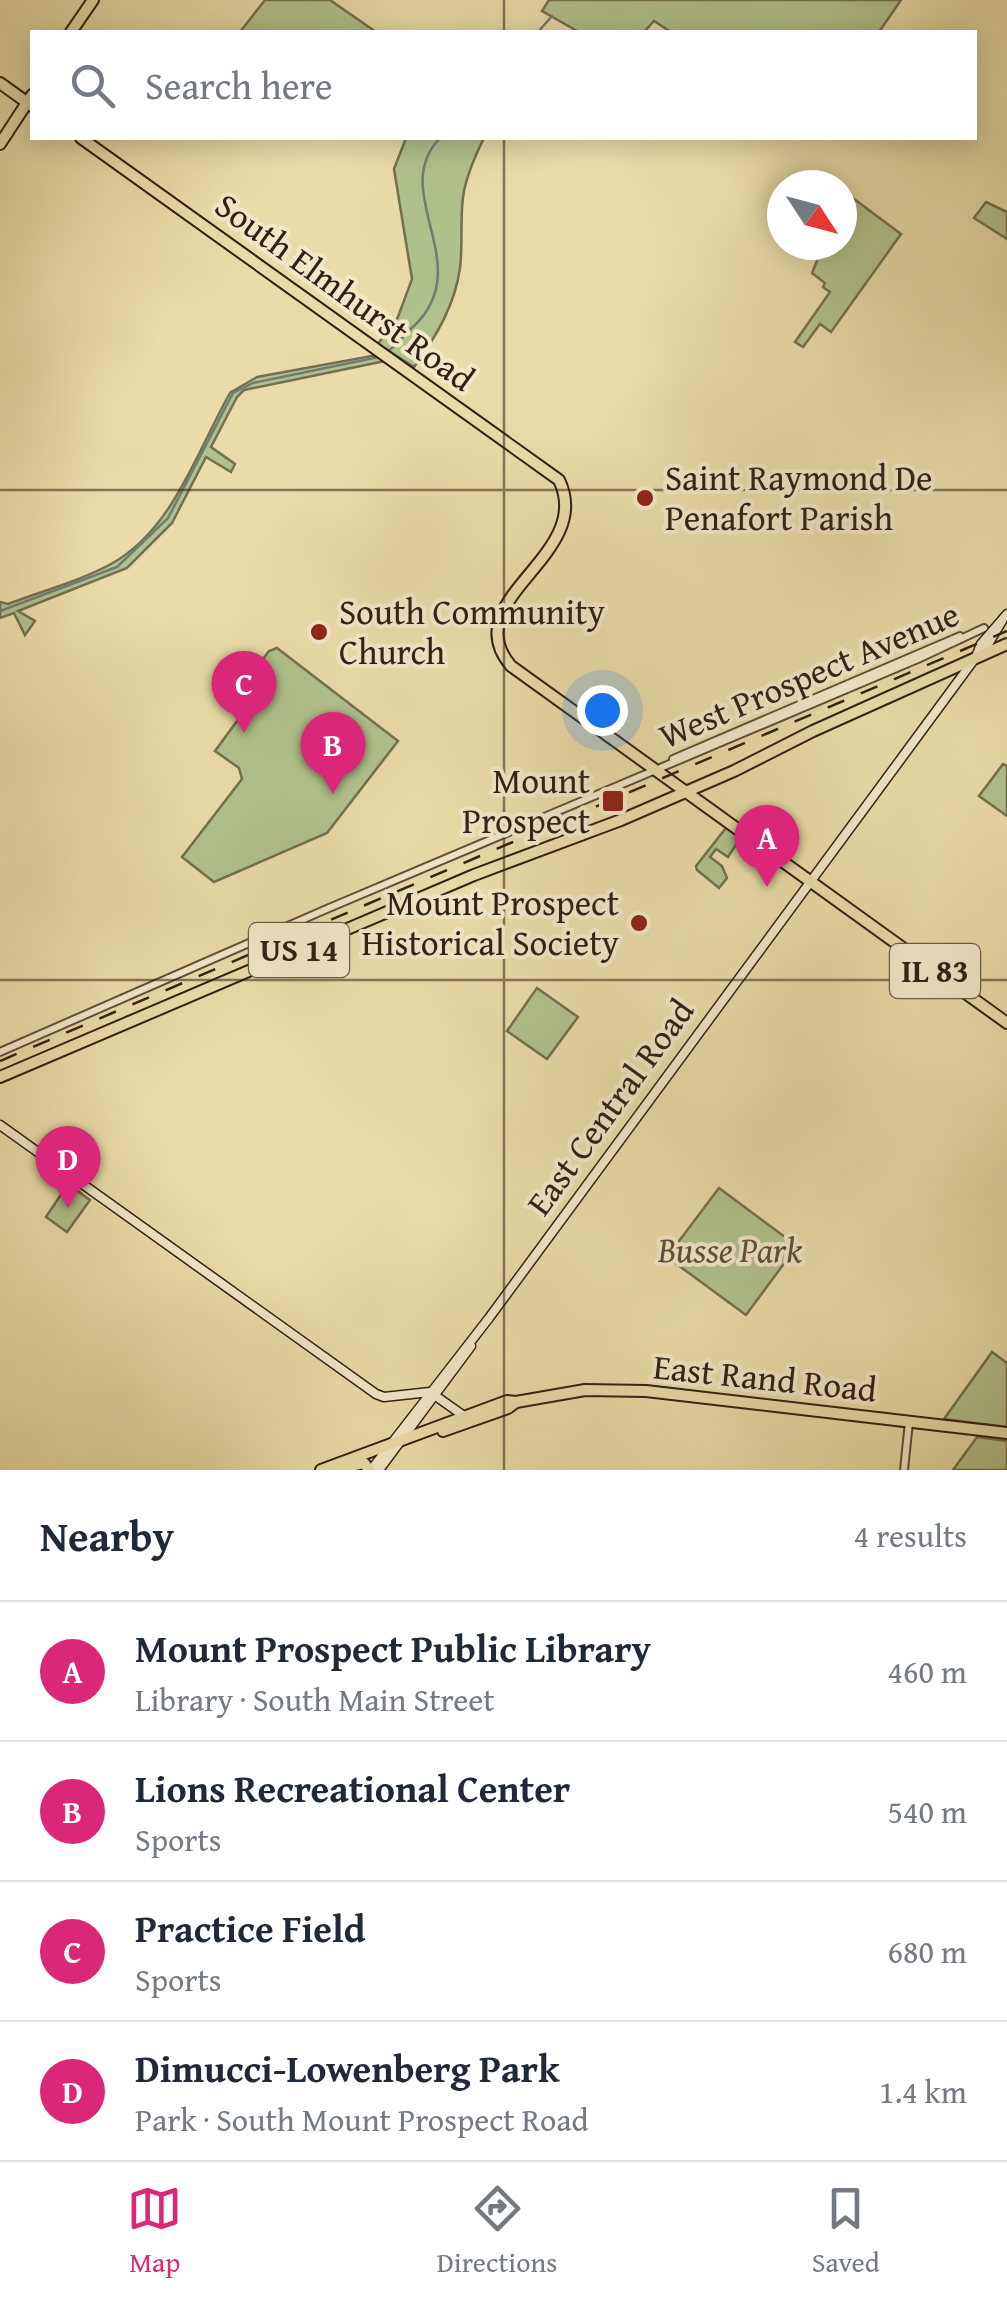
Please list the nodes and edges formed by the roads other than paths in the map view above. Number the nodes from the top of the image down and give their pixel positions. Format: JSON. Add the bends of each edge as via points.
{"nodes":[{"id":1,"x":93,"y":0,"type":"edge"},
{"id":2,"x":72,"y":30,"type":"edge"},
{"id":3,"x":0,"y":76,"type":"edge"},
{"id":4,"x":0,"y":83,"type":"edge"},
{"id":5,"x":30,"y":97,"type":"edge"},
{"id":6,"x":0,"y":132,"type":"edge"},
{"id":7,"x":84,"y":140,"type":"edge"},
{"id":8,"x":0,"y":144,"type":"edge"},
{"id":9,"x":1004,"y":618,"type":"edge"},
{"id":10,"x":987,"y":638,"type":"junction"},
{"id":11,"x":1007,"y":647,"type":"edge"},
{"id":12,"x":973,"y":661,"type":"junction"},
{"id":13,"x":655,"y":769,"type":"junction"},
{"id":14,"x":685,"y":792,"type":"junction"},
{"id":15,"x":810,"y":881,"type":"junction"},
{"id":16,"x":1007,"y":1022,"type":"edge"},
{"id":17,"x":0,"y":1050,"type":"edge"},
{"id":18,"x":0,"y":1077,"type":"edge"},
{"id":19,"x":0,"y":1125,"type":"edge"},
{"id":20,"x":432,"y":1393,"type":"junction"},
{"id":21,"x":412,"y":1394,"type":"junction"},
{"id":22,"x":516,"y":1402,"type":"junction"},
{"id":23,"x":420,"y":1405,"type":"junction"},
{"id":24,"x":464,"y":1416,"type":"junction"},
{"id":25,"x":908,"y":1422,"type":"junction"},
{"id":26,"x":1007,"y":1433,"type":"edge"},
{"id":27,"x":394,"y":1445,"type":"junction"},
{"id":28,"x":321,"y":1470,"type":"edge"},
{"id":29,"x":336,"y":1470,"type":"edge"},
{"id":30,"x":370,"y":1470,"type":"edge"},
{"id":31,"x":380,"y":1470,"type":"edge"},
{"id":32,"x":904,"y":1470,"type":"edge"}],
"edges":[{"from":1,"to":2,"type":"main road"},
{"from":3,"to":5,"type":"main road"},
{"from":4,"to":5,"type":"main road"},
{"from":5,"to":6,"type":"main road"},
{"from":5,"to":8,"type":"main road"},
{"from":7,"to":13,"type":"main road","name":"South Elmhurst Road","number":"IL 83","via":[[560,480],[567,500],[562,530],[500,612],[497,642],[511,666]]},
{"from":9,"to":10,"type":"main road"},
{"from":9,"to":10,"type":"street","name":"West Prospect Avenue"},
{"from":10,"to":11,"type":"main road","number":"US 14"},
{"from":10,"to":12,"type":"main road","number":"US 14"},
{"from":10,"to":13,"type":"street","name":"West Prospect Avenue"},
{"from":11,"to":12,"type":"main road","number":"US 14"},
{"from":12,"to":14,"type":"main road","number":"US 14"},
{"from":12,"to":15,"type":"main road","name":"East Central Road"},
{"from":13,"to":14,"type":"main road","number":"IL 83"},
{"from":13,"to":17,"type":"street","name":"West Prospect Avenue"},
{"from":14,"to":15,"type":"main road","number":"IL 83"},
{"from":14,"to":18,"type":"main road","number":"US 14"},
{"from":15,"to":16,"type":"main road","number":"IL 83"},
{"from":15,"to":20,"type":"main road","name":"East Central Road"},
{"from":19,"to":21,"type":"main road","via":[[366,1388],[380,1396]]},
{"from":20,"to":21,"type":"main road"},
{"from":20,"to":23,"type":"main road","name":"East Central Road"},
{"from":20,"to":24,"type":"main road"},
{"from":20,"to":27,"type":"main road","name":"East Central Road"},
{"from":21,"to":23,"type":"main road"},
{"from":22,"to":24,"type":"main road","name":"East Rand Road"},
{"from":22,"to":25,"type":"main road","name":"East Rand Road","via":[[585,1390],[646,1391]]},
{"from":22,"to":27,"type":"main road","name":"East Rand Road"},
{"from":23,"to":27,"type":"main road","name":"East Central Road"},
{"from":24,"to":27,"type":"main road","name":"East Rand Road"},
{"from":25,"to":26,"type":"main road","name":"East Rand Road"},
{"from":25,"to":32,"type":"street"},
{"from":27,"to":28,"type":"main road"},
{"from":27,"to":29,"type":"main road"},
{"from":27,"to":30,"type":"main road","name":"East Central Road"},
{"from":27,"to":31,"type":"main road","name":"East Central Road"},
{"from":29,"to":30,"type":"main road","via":[[364,1464]]}]}
